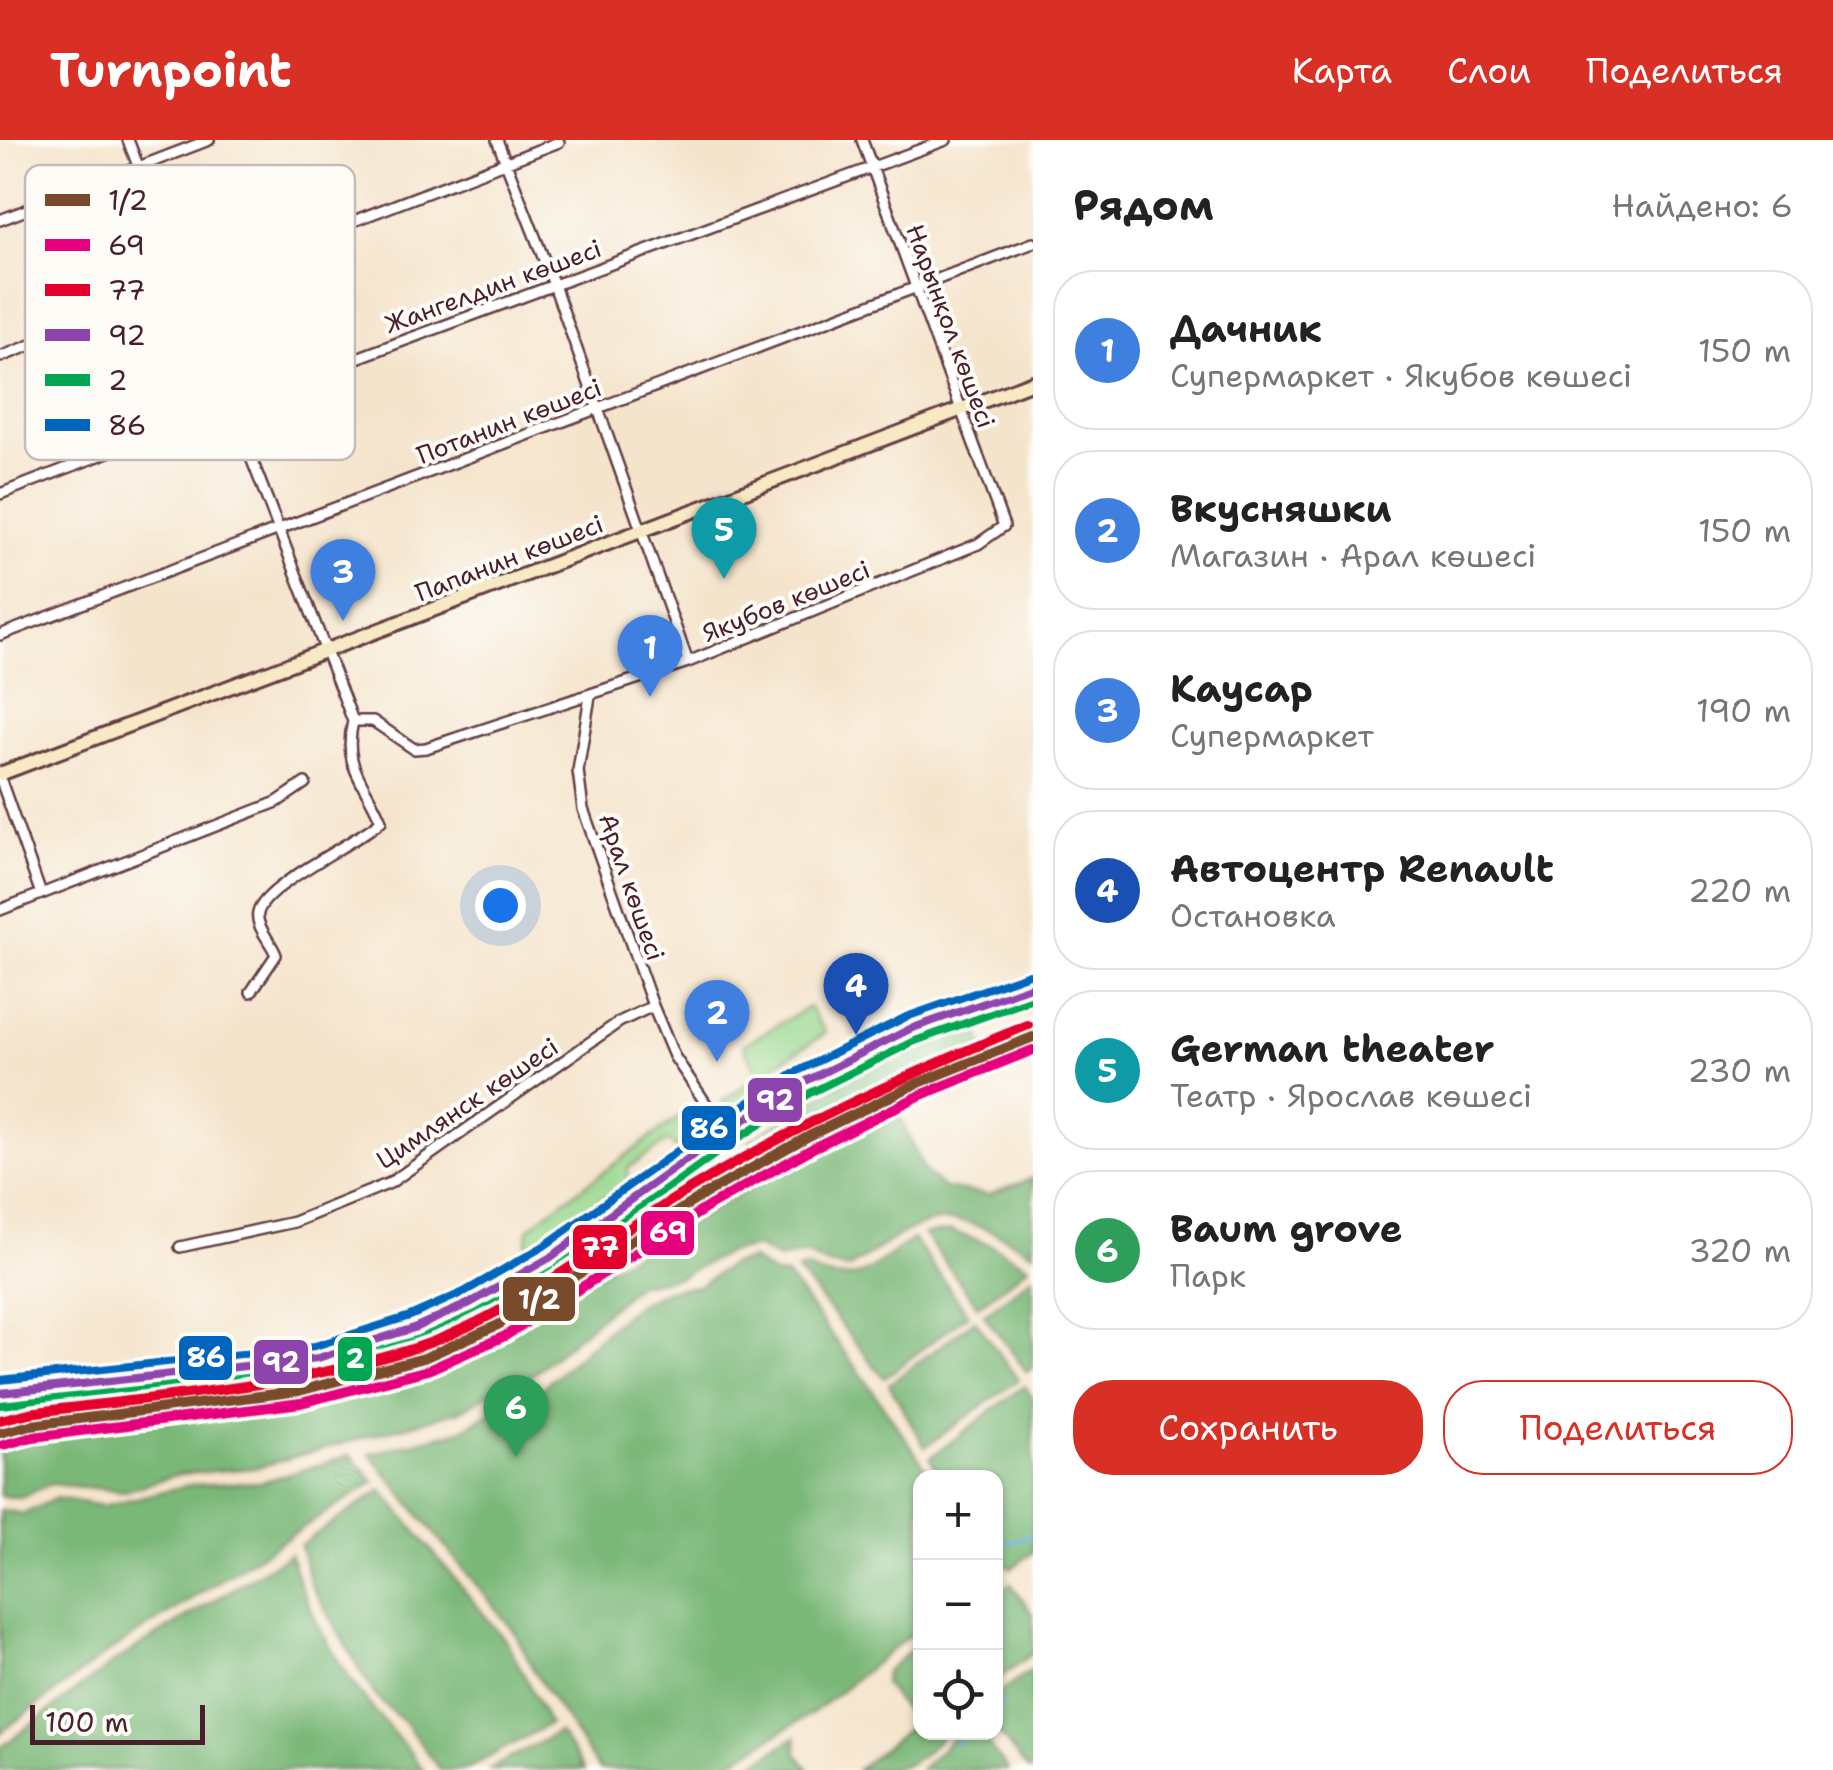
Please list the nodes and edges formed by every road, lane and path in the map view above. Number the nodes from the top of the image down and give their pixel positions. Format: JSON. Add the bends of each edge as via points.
{"nodes":[{"id":1,"x":128,"y":140,"type":"edge"},
{"id":2,"x":209,"y":140,"type":"edge"},
{"id":3,"x":497,"y":140,"type":"edge"},
{"id":4,"x":862,"y":140,"type":"edge"},
{"id":5,"x":946,"y":140,"type":"edge"},
{"id":6,"x":559,"y":142,"type":"edge"},
{"id":7,"x":506,"y":164,"type":"junction"},
{"id":8,"x":137,"y":165,"type":"edge"},
{"id":9,"x":143,"y":165,"type":"edge"},
{"id":10,"x":873,"y":168,"type":"junction"},
{"id":11,"x":25,"y":210,"type":"edge"},
{"id":12,"x":0,"y":220,"type":"edge"},
{"id":13,"x":355,"y":223,"type":"edge"},
{"id":14,"x":1033,"y":243,"type":"edge"},
{"id":15,"x":554,"y":285,"type":"junction"},
{"id":16,"x":914,"y":288,"type":"junction"},
{"id":17,"x":25,"y":348,"type":"edge"},
{"id":18,"x":0,"y":357,"type":"edge"},
{"id":19,"x":355,"y":358,"type":"edge"},
{"id":20,"x":1033,"y":382,"type":"edge"},
{"id":21,"x":598,"y":408,"type":"junction"},
{"id":22,"x":960,"y":409,"type":"junction"},
{"id":23,"x":87,"y":460,"type":"edge"},
{"id":24,"x":251,"y":460,"type":"edge"},
{"id":25,"x":0,"y":494,"type":"edge"},
{"id":26,"x":1004,"y":526,"type":"joint"},
{"id":27,"x":278,"y":531,"type":"junction"},
{"id":28,"x":643,"y":532,"type":"junction"},
{"id":29,"x":0,"y":636,"type":"edge"},
{"id":30,"x":326,"y":652,"type":"junction"},
{"id":31,"x":688,"y":662,"type":"junction"},
{"id":32,"x":590,"y":696,"type":"junction"},
{"id":33,"x":353,"y":721,"type":"junction"},
{"id":34,"x":0,"y":776,"type":"edge"},
{"id":35,"x":305,"y":783,"type":"dead end"},
{"id":36,"x":41,"y":894,"type":"junction"},
{"id":37,"x":0,"y":910,"type":"edge"},
{"id":38,"x":1033,"y":986,"type":"edge"},
{"id":39,"x":251,"y":992,"type":"dead end"},
{"id":40,"x":653,"y":1006,"type":"junction"},
{"id":41,"x":726,"y":1132,"type":"junction"},
{"id":42,"x":180,"y":1248,"type":"dead end"},
{"id":43,"x":0,"y":1393,"type":"edge"}],
"edges":[{"from":1,"to":8,"type":"street"},
{"from":2,"to":9,"type":"street"},
{"from":3,"to":7,"type":"street"},
{"from":4,"to":10,"type":"street","name":"Нарынқол көшесі"},
{"from":5,"to":10,"type":"street","name":"Жангелдин көшесі"},
{"from":6,"to":7,"type":"street"},
{"from":7,"to":13,"type":"street"},
{"from":7,"to":15,"type":"street"},
{"from":10,"to":15,"type":"street","name":"Жангелдин көшесі"},
{"from":10,"to":16,"type":"street","name":"Нарынқол көшесі"},
{"from":11,"to":12,"type":"street"},
{"from":14,"to":16,"type":"street","name":"Потанин көшесі"},
{"from":15,"to":19,"type":"street","name":"Жангелдин көшесі"},
{"from":15,"to":21,"type":"street"},
{"from":16,"to":21,"type":"street","name":"Потанин көшесі"},
{"from":16,"to":22,"type":"street","name":"Нарынқол көшесі"},
{"from":17,"to":18,"type":"street"},
{"from":20,"to":22,"type":"main road","name":"Папанин көшесі"},
{"from":21,"to":27,"type":"street","name":"Потанин көшесі"},
{"from":21,"to":28,"type":"street"},
{"from":22,"to":26,"type":"street","name":"Нарынқол көшесі"},
{"from":22,"to":28,"type":"main road","name":"Папанин көшесі"},
{"from":23,"to":25,"type":"street","name":"Жангелдин көшесі"},
{"from":24,"to":27,"type":"street"},
{"from":26,"to":31,"type":"street","name":"Якубов көшесі","via":[[978,544]]},
{"from":27,"to":29,"type":"street","name":"Потанин көшесі"},
{"from":27,"to":30,"type":"street"},
{"from":28,"to":30,"type":"main road","name":"Папанин көшесі"},
{"from":28,"to":31,"type":"street"},
{"from":30,"to":33,"type":"street"},
{"from":30,"to":34,"type":"main road","name":"Папанин көшесі"},
{"from":31,"to":32,"type":"street","name":"Якубов көшесі"},
{"from":32,"to":33,"type":"street","name":"Якубов көшесі","via":[[414,749],[373,720]]},
{"from":32,"to":40,"type":"street","name":"Арал көшесі","via":[[578,772],[584,809]]},
{"from":33,"to":39,"type":"street","via":[[348,742],[356,778],[381,820],[261,906],[258,923],[276,955]]},
{"from":34,"to":36,"type":"street"},
{"from":35,"to":36,"type":"street","via":[[277,802]]},
{"from":36,"to":37,"type":"street"},
{"from":38,"to":41,"type":"main road","via":[[910,1029],[802,1083]]},
{"from":40,"to":41,"type":"street","name":"Арал көшесі","via":[[674,1056]]},
{"from":40,"to":42,"type":"street","name":"Цимлянск көшесі","via":[[619,1022],[390,1183],[294,1222]]},
{"from":41,"to":43,"type":"main road","via":[[551,1257],[414,1328],[318,1358]]}]}
